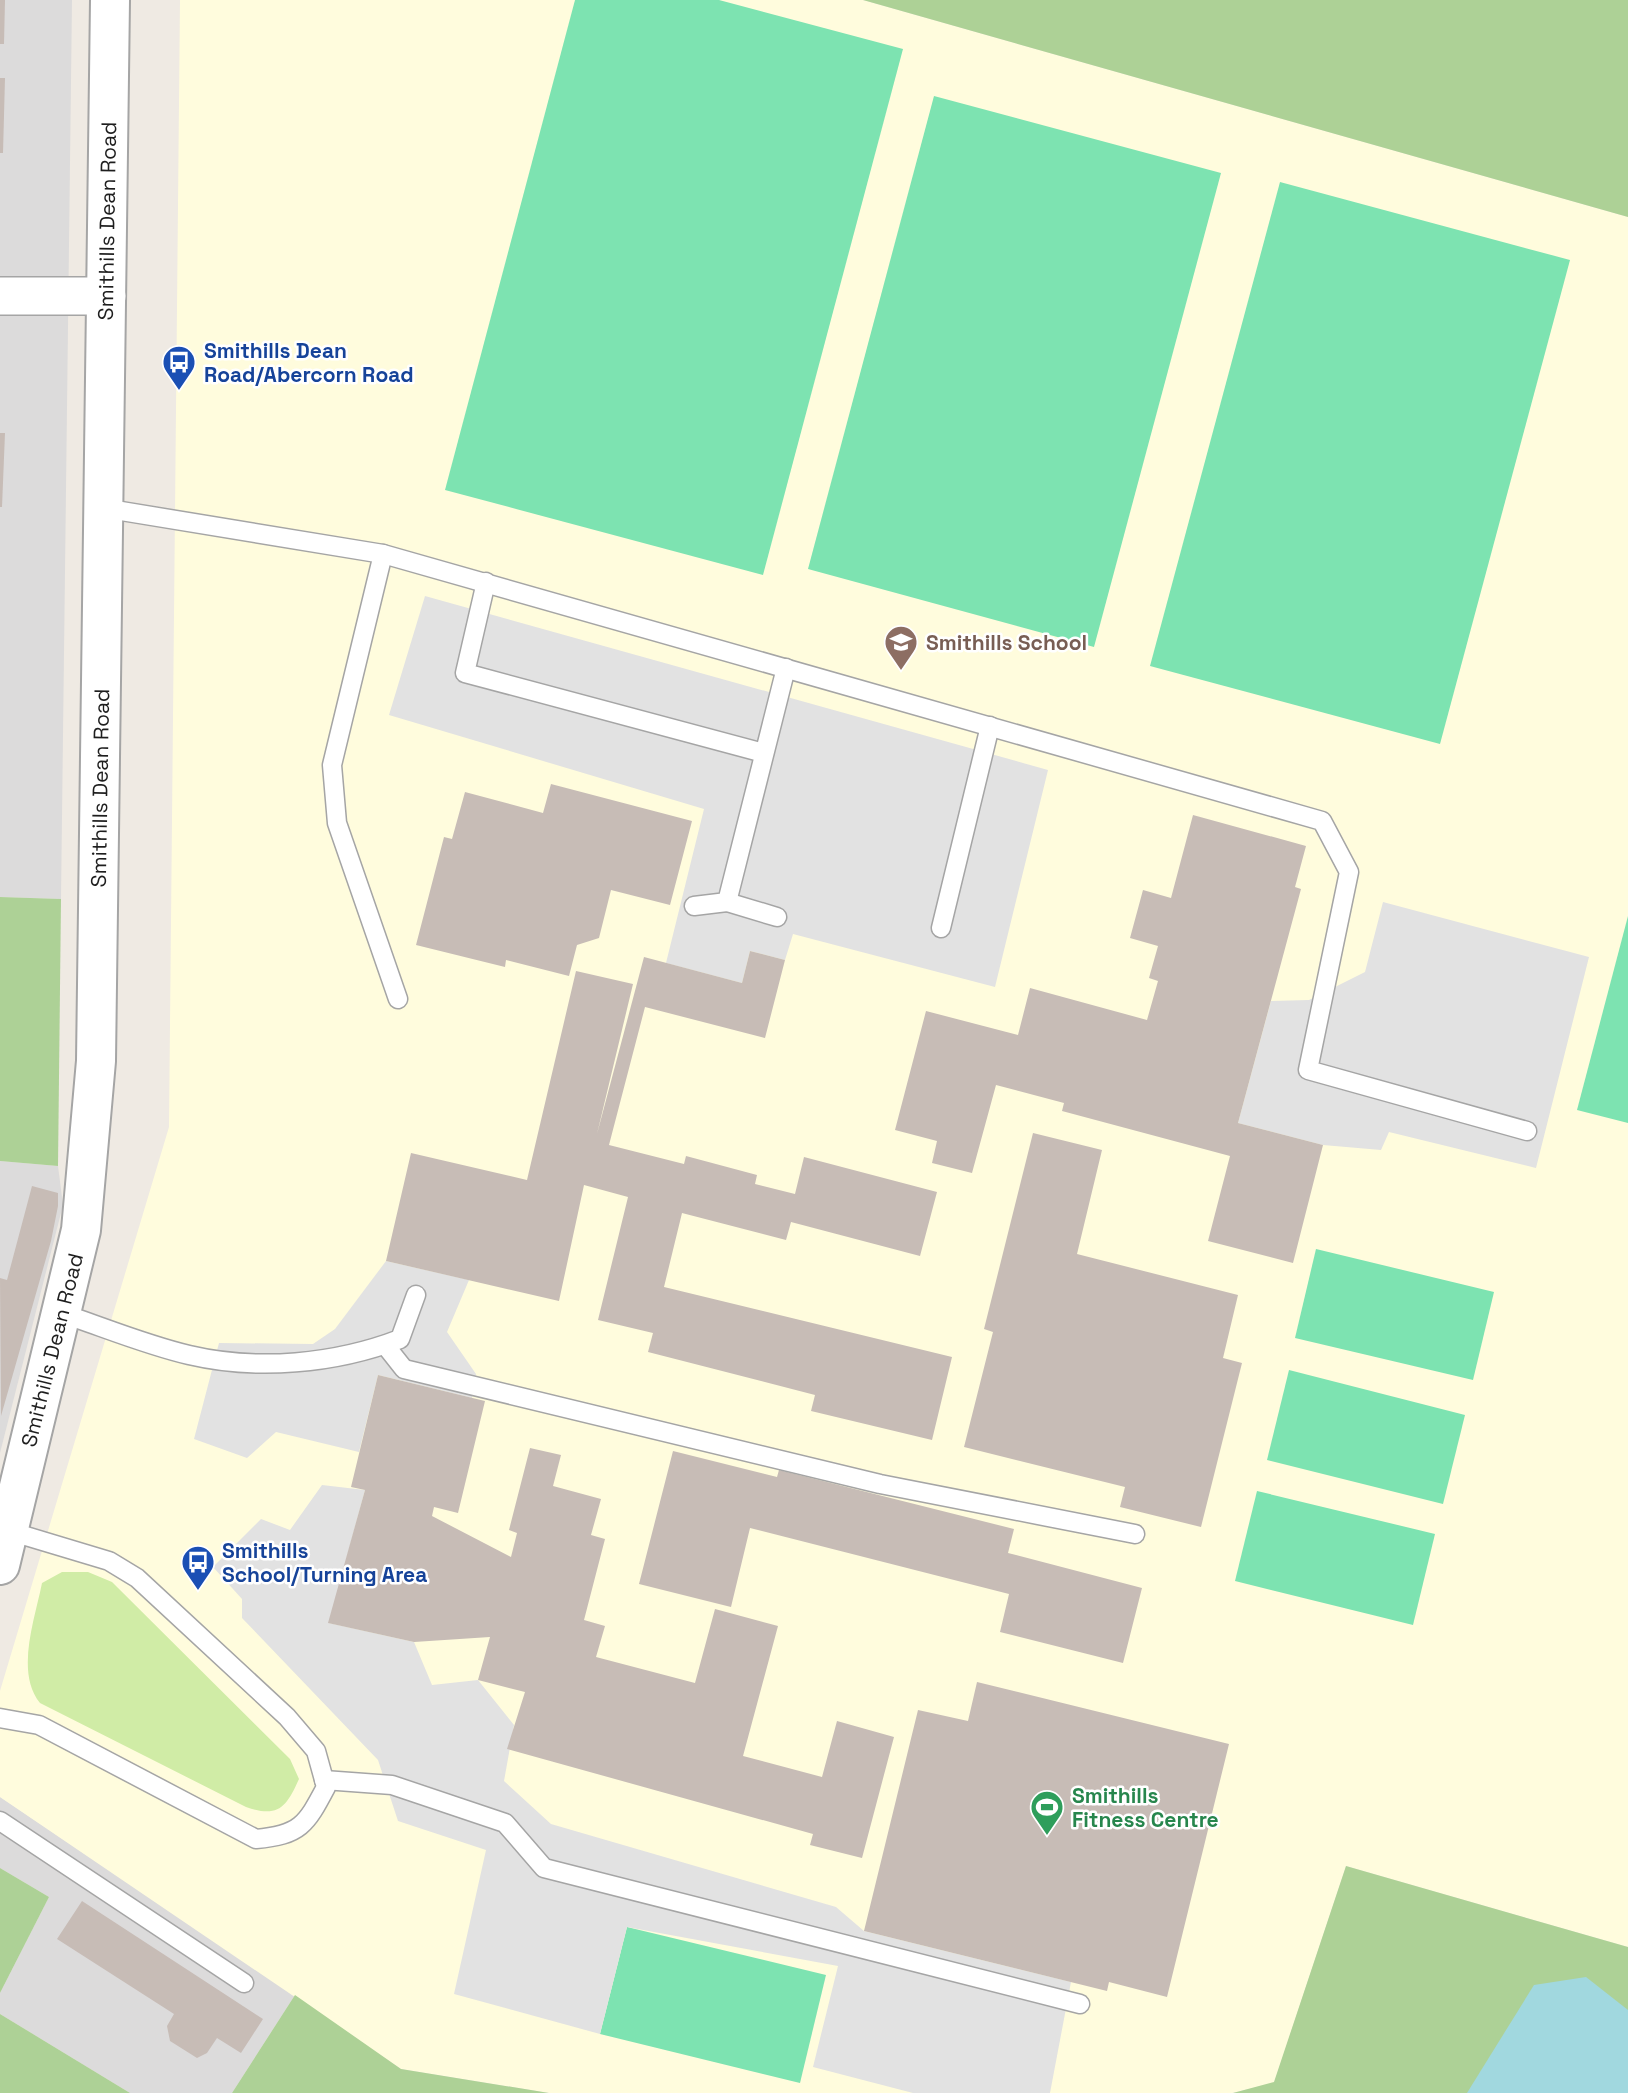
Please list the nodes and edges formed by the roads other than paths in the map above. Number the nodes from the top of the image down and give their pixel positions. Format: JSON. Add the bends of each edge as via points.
{"nodes":[{"id":1,"x":110,"y":0,"type":"edge"},
{"id":2,"x":0,"y":296,"type":"edge"},
{"id":3,"x":107,"y":296,"type":"junction"},
{"id":4,"x":103,"y":508,"type":"junction"},
{"id":5,"x":383,"y":554,"type":"junction"},
{"id":6,"x":486,"y":582,"type":"junction"},
{"id":7,"x":786,"y":668,"type":"junction"},
{"id":8,"x":990,"y":726,"type":"junction"},
{"id":9,"x":764,"y":753,"type":"junction"},
{"id":10,"x":727,"y":902,"type":"junction"},
{"id":11,"x":694,"y":906,"type":"dead end"},
{"id":12,"x":778,"y":917,"type":"dead end"},
{"id":13,"x":941,"y":928,"type":"dead end"},
{"id":14,"x":398,"y":999,"type":"dead end"},
{"id":15,"x":1527,"y":1131,"type":"dead end"},
{"id":16,"x":416,"y":1296,"type":"dead end"},
{"id":17,"x":61,"y":1313,"type":"junction"},
{"id":18,"x":385,"y":1345,"type":"junction"},
{"id":19,"x":1135,"y":1534,"type":"dead end"},
{"id":20,"x":3,"y":1541,"type":"edge"},
{"id":21,"x":0,"y":1718,"type":"edge"},
{"id":22,"x":324,"y":1780,"type":"junction"},
{"id":23,"x":0,"y":1821,"type":"edge"},
{"id":24,"x":244,"y":1983,"type":"dead end"},
{"id":25,"x":1080,"y":2004,"type":"dead end"}],
"edges":[{"from":1,"to":3,"type":"street","name":"Smithills Dean Road"},
{"from":2,"to":3,"type":"street"},
{"from":3,"to":4,"type":"street","name":"Smithills Dean Road"},
{"from":4,"to":5,"type":"lane"},
{"from":4,"to":17,"type":"street","name":"Smithills Dean Road","via":[[96,1061],[81,1230]]},
{"from":5,"to":6,"type":"lane"},
{"from":5,"to":14,"type":"lane","via":[[332,765],[337,823]]},
{"from":6,"to":7,"type":"lane"},
{"from":6,"to":9,"type":"lane","via":[[465,673]]},
{"from":7,"to":8,"type":"lane"},
{"from":7,"to":9,"type":"lane"},
{"from":8,"to":13,"type":"lane"},
{"from":8,"to":15,"type":"lane","via":[[1322,821],[1349,872],[1308,1070]]},
{"from":9,"to":10,"type":"lane"},
{"from":10,"to":11,"type":"lane"},
{"from":10,"to":12,"type":"lane"},
{"from":16,"to":18,"type":"lane","via":[[400,1339]]},
{"from":17,"to":18,"type":"lane","via":[[189,1355],[262,1366]]},
{"from":17,"to":20,"type":"street","name":"Smithills Dean Road"},
{"from":18,"to":19,"type":"lane","via":[[404,1369],[880,1484]]},
{"from":20,"to":22,"type":"lane","via":[[109,1561],[137,1578],[287,1717],[316,1751]]},
{"from":21,"to":22,"type":"lane","via":[[40,1726],[256,1839],[284,1837],[310,1818],[326,1787]]},
{"from":22,"to":25,"type":"lane","via":[[392,1785],[505,1823],[544,1868]]},
{"from":23,"to":24,"type":"lane"}]}
